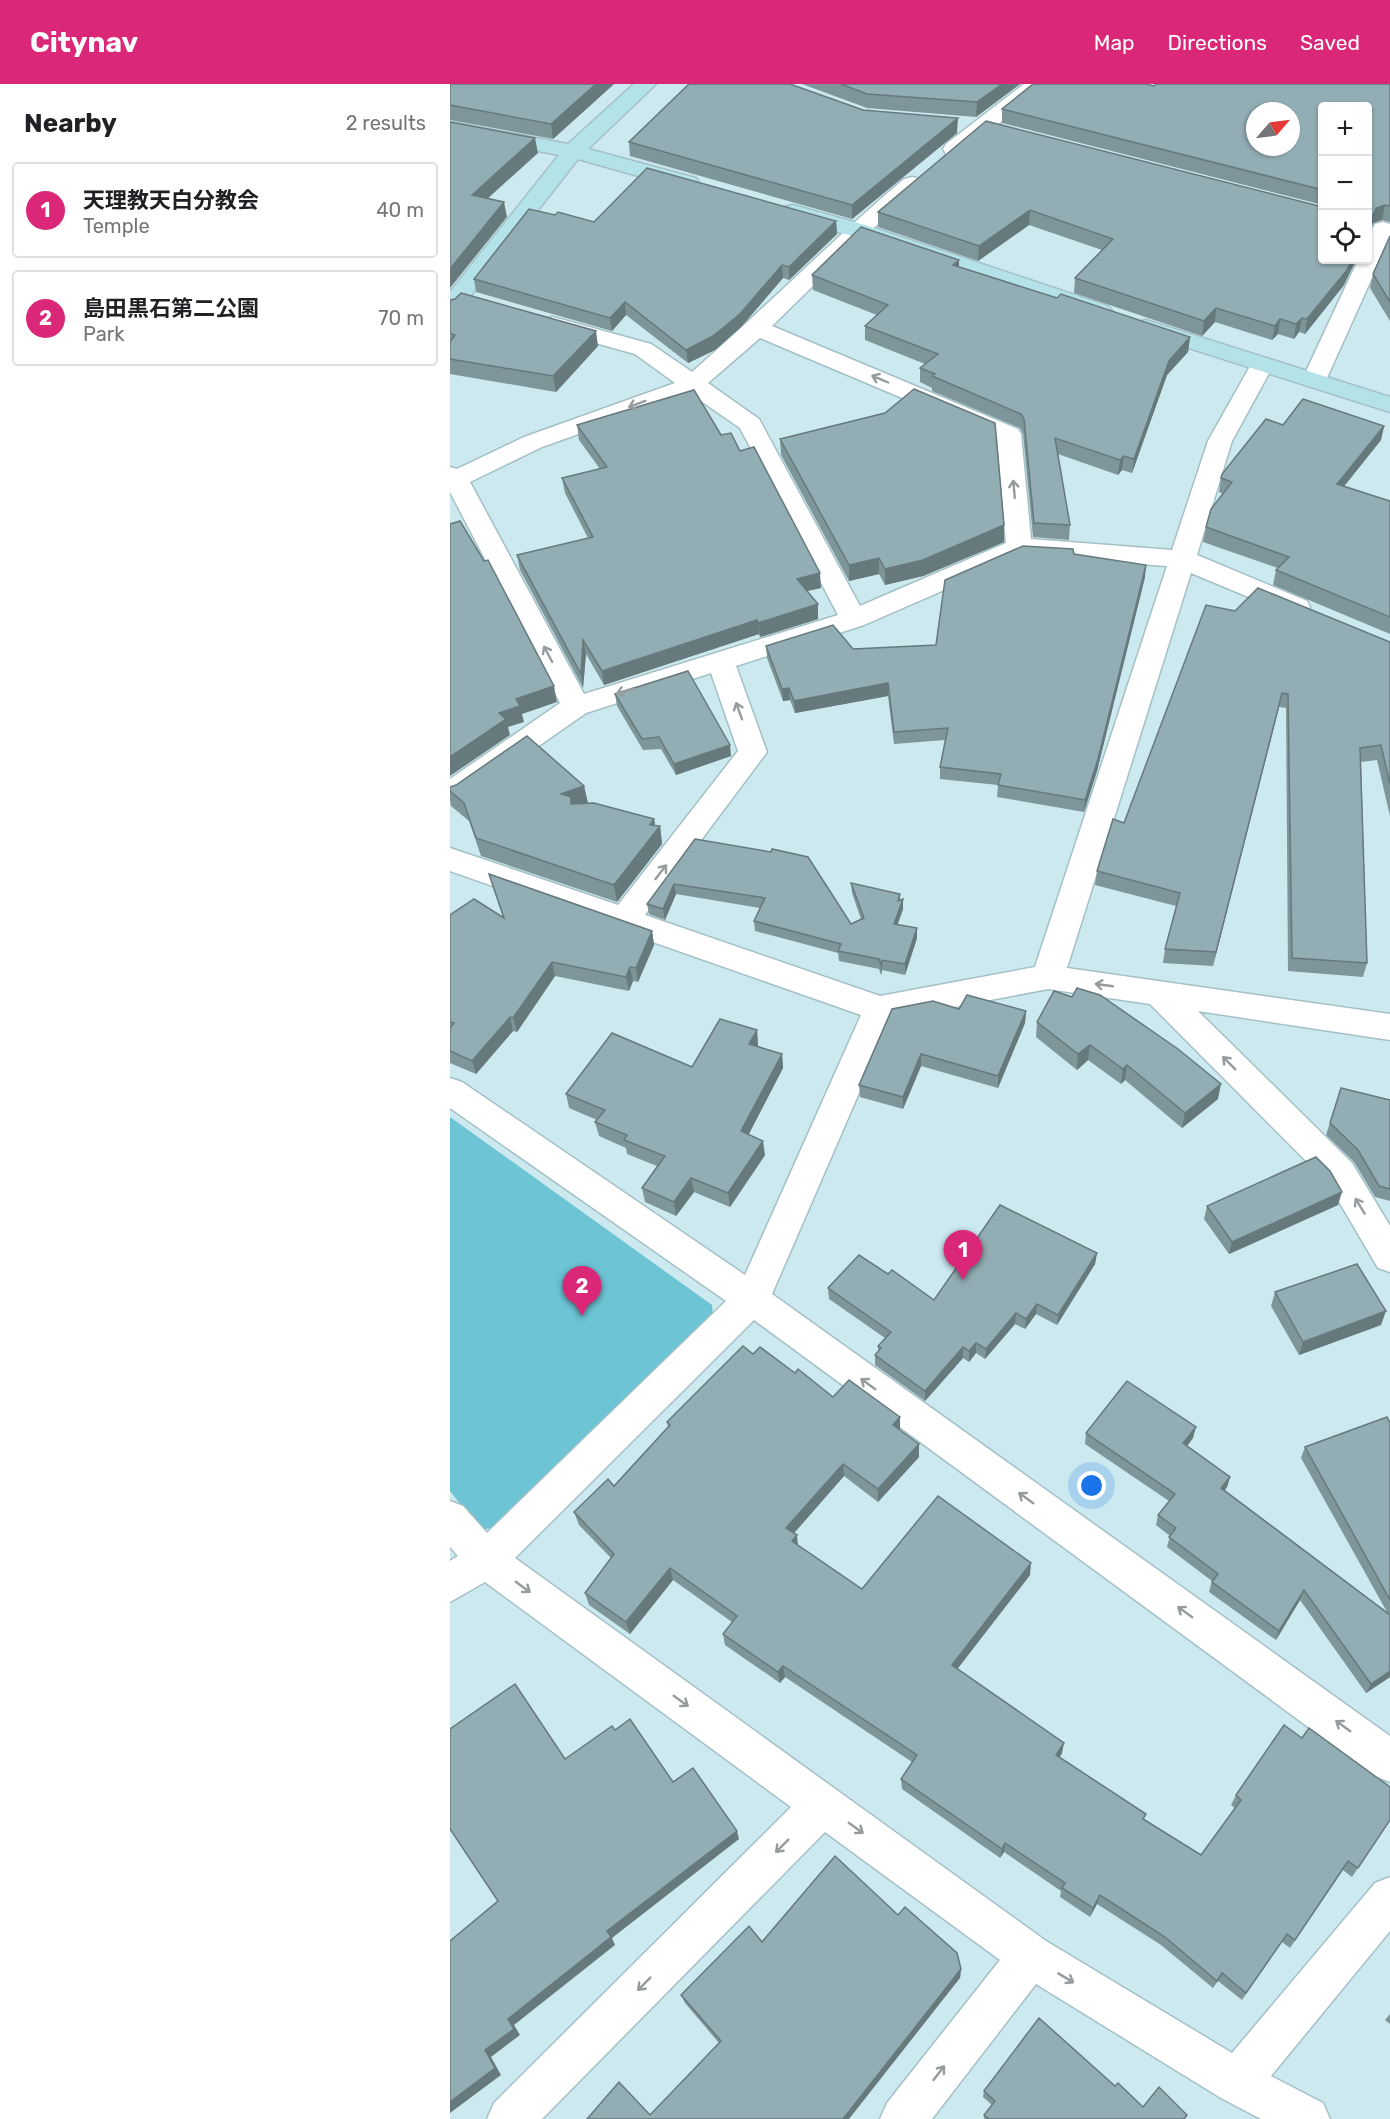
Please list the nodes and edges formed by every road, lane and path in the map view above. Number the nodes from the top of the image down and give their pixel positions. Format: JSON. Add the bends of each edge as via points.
{"nodes":[{"id":1,"x":646,"y":84,"type":"edge"},
{"id":2,"x":1038,"y":84,"type":"edge"},
{"id":3,"x":958,"y":124,"type":"edge"},
{"id":4,"x":981,"y":126,"type":"junction"},
{"id":5,"x":450,"y":129,"type":"edge"},
{"id":6,"x":1004,"y":132,"type":"edge"},
{"id":7,"x":573,"y":151,"type":"junction"},
{"id":8,"x":710,"y":189,"type":"edge"},
{"id":9,"x":778,"y":207,"type":"edge"},
{"id":10,"x":1380,"y":228,"type":"edge"},
{"id":11,"x":857,"y":230,"type":"junction"},
{"id":12,"x":454,"y":302,"type":"edge"},
{"id":13,"x":482,"y":304,"type":"edge"},
{"id":14,"x":528,"y":317,"type":"edge"},
{"id":15,"x":757,"y":328,"type":"junction"},
{"id":16,"x":1261,"y":366,"type":"junction"},
{"id":17,"x":1314,"y":380,"type":"junction"},
{"id":18,"x":692,"y":385,"type":"junction"},
{"id":19,"x":1390,"y":405,"type":"edge"},
{"id":20,"x":453,"y":477,"type":"edge"},
{"id":21,"x":1019,"y":547,"type":"junction"},
{"id":22,"x":1182,"y":559,"type":"junction"},
{"id":23,"x":854,"y":619,"type":"junction"},
{"id":24,"x":1324,"y":619,"type":"edge"},
{"id":25,"x":721,"y":662,"type":"junction"},
{"id":26,"x":576,"y":705,"type":"junction"},
{"id":27,"x":450,"y":794,"type":"edge"},
{"id":28,"x":450,"y":859,"type":"edge"},
{"id":29,"x":625,"y":918,"type":"junction"},
{"id":30,"x":1048,"y":977,"type":"junction"},
{"id":31,"x":1159,"y":993,"type":"junction"},
{"id":32,"x":880,"y":1009,"type":"junction"},
{"id":33,"x":1390,"y":1027,"type":"edge"},
{"id":34,"x":450,"y":1091,"type":"edge"},
{"id":35,"x":1390,"y":1257,"type":"edge"},
{"id":36,"x":752,"y":1299,"type":"junction"},
{"id":37,"x":450,"y":1519,"type":"edge"},
{"id":38,"x":486,"y":1560,"type":"junction"},
{"id":39,"x":450,"y":1583,"type":"edge"},
{"id":40,"x":1390,"y":1761,"type":"edge"},
{"id":41,"x":823,"y":1804,"type":"junction"},
{"id":42,"x":1390,"y":1898,"type":"edge"},
{"id":43,"x":1030,"y":1956,"type":"junction"},
{"id":44,"x":1237,"y":2082,"type":"junction"},
{"id":45,"x":510,"y":2119,"type":"edge"},
{"id":46,"x":903,"y":2119,"type":"edge"},
{"id":47,"x":1307,"y":2119,"type":"edge"}],
"edges":[{"from":1,"to":7,"type":"street"},
{"from":2,"to":4,"type":"street"},
{"from":3,"to":4,"type":"street"},
{"from":4,"to":6,"type":"street"},
{"from":4,"to":11,"type":"street"},
{"from":5,"to":7,"type":"street"},
{"from":7,"to":8,"type":"street"},
{"from":7,"to":12,"type":"street"},
{"from":9,"to":11,"type":"street"},
{"from":10,"to":17,"type":"street"},
{"from":11,"to":15,"type":"street"},
{"from":11,"to":16,"type":"street"},
{"from":12,"to":13,"type":"street"},
{"from":14,"to":18,"type":"street","via":[[643,349]]},
{"from":15,"to":18,"type":"street"},
{"from":21,"to":15,"type":"street","one_way":true,"via":[[1010,434]]},
{"from":16,"to":17,"type":"street"},
{"from":16,"to":22,"type":"street","via":[[1220,441]]},
{"from":17,"to":19,"type":"street"},
{"from":18,"to":20,"type":"street","one_way":true,"via":[[533,442]]},
{"from":18,"to":23,"type":"street","via":[[750,424]]},
{"from":26,"to":20,"type":"street","one_way":true},
{"from":21,"to":22,"type":"street"},
{"from":21,"to":23,"type":"street"},
{"from":22,"to":24,"type":"street"},
{"from":22,"to":30,"type":"street"},
{"from":23,"to":25,"type":"street"},
{"from":25,"to":26,"type":"street","one_way":true},
{"from":29,"to":25,"type":"street","one_way":true,"via":[[753,752]]},
{"from":26,"to":27,"type":"street"},
{"from":28,"to":29,"type":"street"},
{"from":29,"to":32,"type":"street"},
{"from":31,"to":30,"type":"street","one_way":true},
{"from":30,"to":32,"type":"street"},
{"from":31,"to":33,"type":"street"},
{"from":35,"to":31,"type":"street","one_way":true,"via":[[1340,1173]]},
{"from":32,"to":36,"type":"street"},
{"from":34,"to":36,"type":"street"},
{"from":36,"to":38,"type":"street"},
{"from":40,"to":36,"type":"street","one_way":true},
{"from":37,"to":38,"type":"street"},
{"from":38,"to":39,"type":"street"},
{"from":38,"to":41,"type":"street","one_way":true},
{"from":41,"to":43,"type":"street","one_way":true},
{"from":41,"to":45,"type":"street","one_way":true},
{"from":42,"to":44,"type":"street"},
{"from":43,"to":44,"type":"street","one_way":true},
{"from":46,"to":43,"type":"street","one_way":true},
{"from":44,"to":47,"type":"street"}]}
